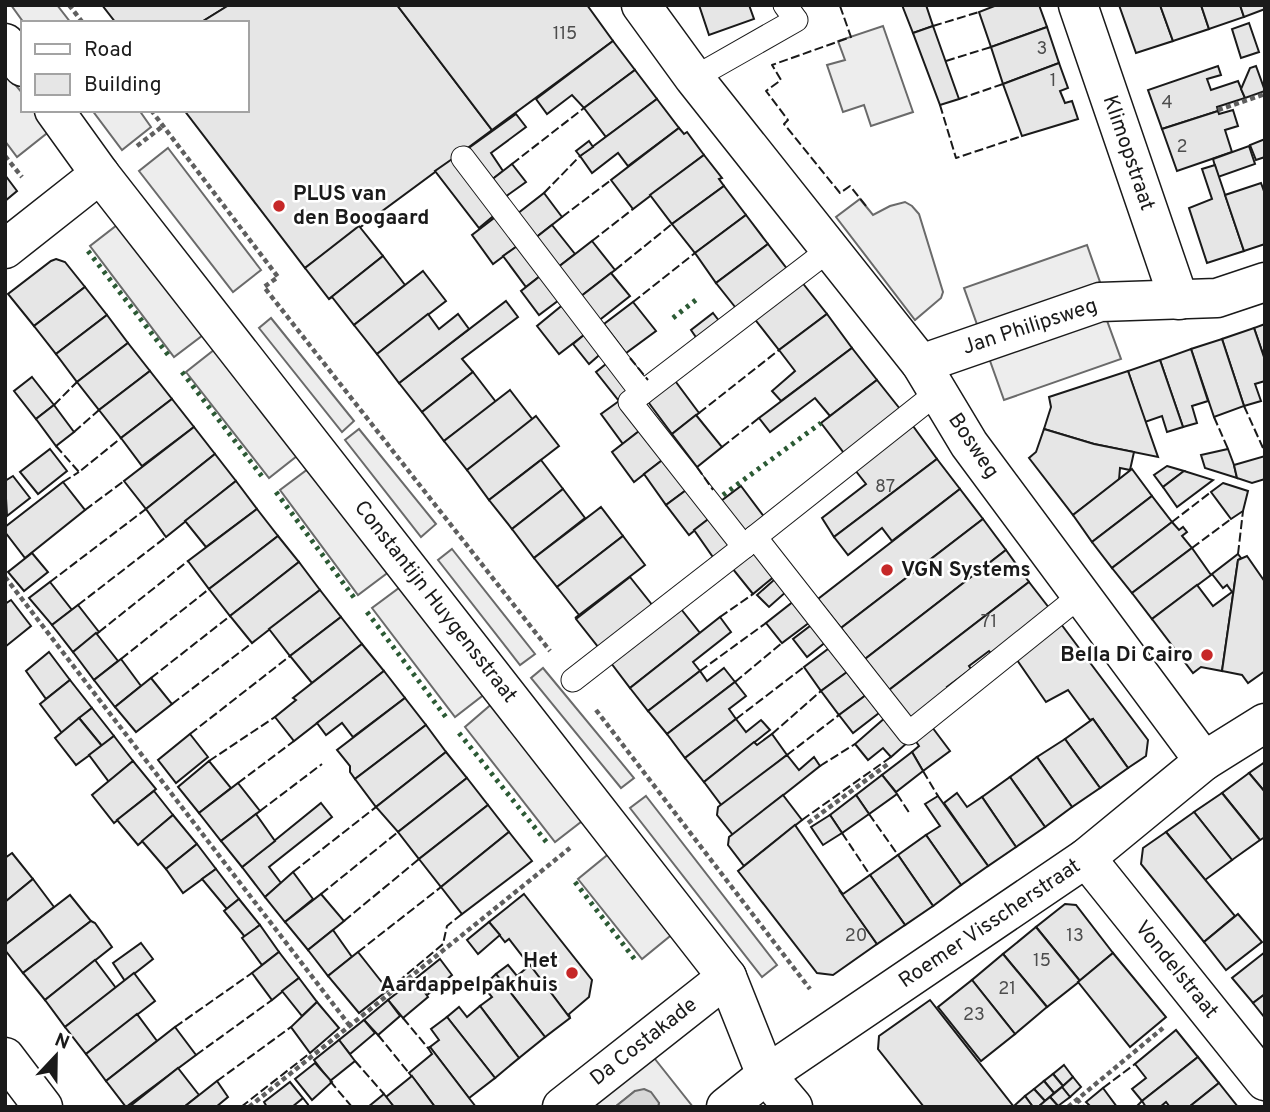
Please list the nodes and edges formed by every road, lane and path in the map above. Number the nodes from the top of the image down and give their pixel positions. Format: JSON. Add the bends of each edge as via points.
{"nodes":[{"id":1,"x":69,"y":5,"type":"edge"},
{"id":2,"x":641,"y":5,"type":"edge"},
{"id":3,"x":785,"y":5,"type":"edge"},
{"id":4,"x":1078,"y":5,"type":"edge"},
{"id":5,"x":81,"y":21,"type":"edge"},
{"id":6,"x":5,"y":43,"type":"edge"},
{"id":7,"x":21,"y":64,"type":"edge"},
{"id":8,"x":694,"y":78,"type":"junction"},
{"id":9,"x":1265,"y":94,"type":"edge"},
{"id":10,"x":1218,"y":110,"type":"dead end"},
{"id":11,"x":55,"y":112,"type":"edge"},
{"id":12,"x":153,"y":112,"type":"edge"},
{"id":13,"x":463,"y":158,"type":"dead end"},
{"id":14,"x":100,"y":174,"type":"junction"},
{"id":15,"x":5,"y":249,"type":"edge"},
{"id":16,"x":830,"y":249,"type":"junction"},
{"id":17,"x":1265,"y":282,"type":"edge"},
{"id":18,"x":1179,"y":300,"type":"junction"},
{"id":19,"x":929,"y":378,"type":"junction"},
{"id":20,"x":642,"y":393,"type":"junction"},
{"id":21,"x":749,"y":542,"type":"junction"},
{"id":22,"x":5,"y":577,"type":"edge"},
{"id":23,"x":1081,"y":595,"type":"junction"},
{"id":24,"x":573,"y":680,"type":"junction"},
{"id":25,"x":1265,"y":723,"type":"edge"},
{"id":26,"x":909,"y":733,"type":"junction"},
{"id":27,"x":1204,"y":761,"type":"junction"},
{"id":28,"x":605,"y":820,"type":"junction"},
{"id":29,"x":808,"y":823,"type":"dead end"},
{"id":30,"x":1087,"y":858,"type":"junction"},
{"id":31,"x":727,"y":977,"type":"junction"},
{"id":32,"x":813,"y":992,"type":"dead end"},
{"id":33,"x":1199,"y":999,"type":"junction"},
{"id":34,"x":350,"y":1026,"type":"junction"},
{"id":35,"x":5,"y":1057,"type":"edge"},
{"id":36,"x":766,"y":1074,"type":"junction"},
{"id":37,"x":1265,"y":1081,"type":"edge"},
{"id":38,"x":1077,"y":1099,"type":"junction"},
{"id":39,"x":43,"y":1107,"type":"edge"},
{"id":40,"x":249,"y":1107,"type":"edge"},
{"id":41,"x":562,"y":1107,"type":"edge"},
{"id":42,"x":726,"y":1107,"type":"edge"},
{"id":43,"x":793,"y":1107,"type":"edge"},
{"id":44,"x":1068,"y":1107,"type":"edge"},
{"id":45,"x":1083,"y":1107,"type":"edge"}],
"edges":[{"from":1,"to":5,"type":"path"},
{"from":2,"to":8,"type":"street","name":"Bosweg"},
{"from":3,"to":8,"type":"lane","via":[[796,20]]},
{"from":4,"to":18,"type":"street","name":"Klimopstraat"},
{"from":6,"to":7,"type":"street"},
{"from":8,"to":16,"type":"street","name":"Bosweg"},
{"from":9,"to":10,"type":"path"},
{"from":11,"to":14,"type":"street","name":"Constantijn Huygensstraat"},
{"from":12,"to":24,"type":"path","via":[[278,277],[264,287]]},
{"from":13,"to":20,"type":"lane"},
{"from":14,"to":15,"type":"street"},
{"from":14,"to":28,"type":"street","name":"Constantijn Huygensstraat"},
{"from":16,"to":19,"type":"street","name":"Bosweg"},
{"from":16,"to":20,"type":"lane"},
{"from":17,"to":18,"type":"street","name":"Jan Philipsweg","via":[[1217,299]]},
{"from":18,"to":19,"type":"street","name":"Jan Philipsweg","via":[[1101,302]]},
{"from":19,"to":21,"type":"lane"},
{"from":19,"to":23,"type":"street","name":"Bosweg","via":[[969,444]]},
{"from":20,"to":21,"type":"lane","via":[[630,402]]},
{"from":21,"to":24,"type":"lane"},
{"from":21,"to":26,"type":"lane"},
{"from":22,"to":34,"type":"path"},
{"from":23,"to":26,"type":"lane"},
{"from":23,"to":27,"type":"street","name":"Bosweg"},
{"from":24,"to":32,"type":"path"},
{"from":25,"to":27,"type":"street"},
{"from":26,"to":29,"type":"path","via":[[912,744]]},
{"from":27,"to":30,"type":"street","name":"Roemer Visscherstraat"},
{"from":28,"to":31,"type":"street","name":"Constantijn Huygensstraat"},
{"from":28,"to":34,"type":"path"},
{"from":30,"to":33,"type":"street","name":"Vondelstraat"},
{"from":30,"to":36,"type":"street","name":"Roemer Visscherstraat"},
{"from":31,"to":36,"type":"street","name":"Constantijn Huygensstraat"},
{"from":31,"to":41,"type":"street","name":"Da Costakade"},
{"from":33,"to":37,"type":"street","name":"Vondelstraat"},
{"from":33,"to":38,"type":"path"},
{"from":34,"to":40,"type":"path"},
{"from":35,"to":39,"type":"street"},
{"from":36,"to":42,"type":"street"},
{"from":36,"to":43,"type":"street","name":"Constantijn Huygensstraat"},
{"from":38,"to":44,"type":"path"},
{"from":38,"to":45,"type":"path"}]}
